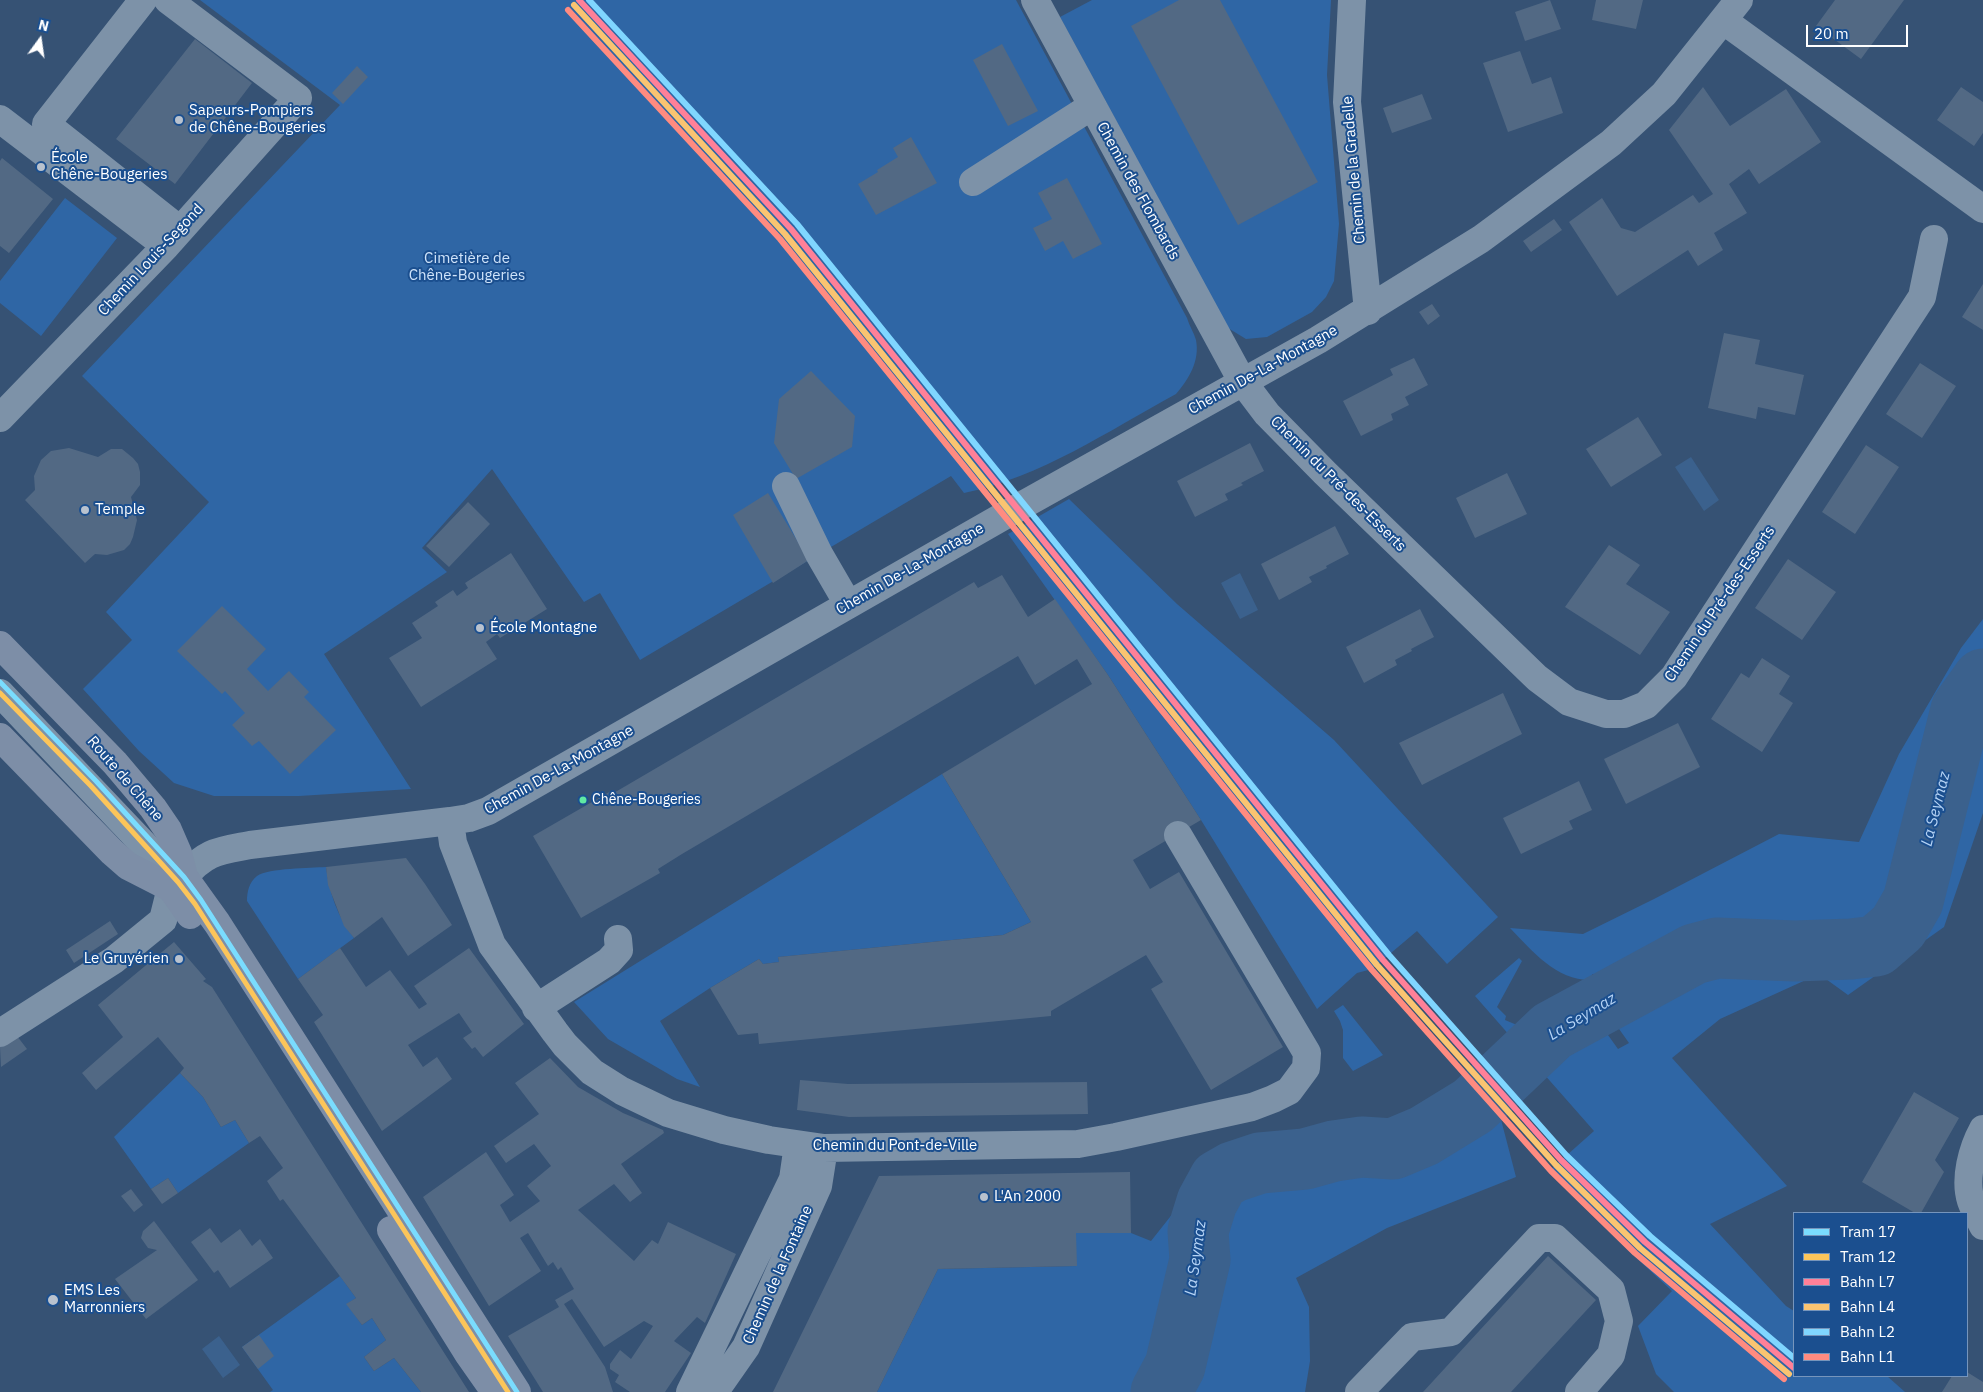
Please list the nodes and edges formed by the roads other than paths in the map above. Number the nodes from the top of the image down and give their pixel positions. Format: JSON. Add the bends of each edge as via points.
{"nodes":[{"id":1,"x":143,"y":0,"type":"edge"},
{"id":2,"x":168,"y":0,"type":"edge"},
{"id":3,"x":1035,"y":0,"type":"edge"},
{"id":4,"x":1352,"y":0,"type":"edge"},
{"id":5,"x":1731,"y":10,"type":"edge"},
{"id":6,"x":1092,"y":106,"type":"junction"},
{"id":7,"x":0,"y":119,"type":"edge"},
{"id":8,"x":973,"y":182,"type":"dead end"},
{"id":9,"x":1983,"y":209,"type":"edge"},
{"id":10,"x":173,"y":238,"type":"junction"},
{"id":11,"x":1934,"y":239,"type":"dead end"},
{"id":12,"x":1368,"y":311,"type":"junction"},
{"id":13,"x":1242,"y":381,"type":"junction"},
{"id":14,"x":0,"y":418,"type":"edge"},
{"id":15,"x":786,"y":486,"type":"dead end"},
{"id":16,"x":848,"y":604,"type":"junction"},
{"id":17,"x":0,"y":646,"type":"edge"},
{"id":18,"x":0,"y":693,"type":"edge"},
{"id":19,"x":0,"y":737,"type":"edge"},
{"id":20,"x":450,"y":821,"type":"junction"},
{"id":21,"x":1178,"y":835,"type":"dead end"},
{"id":22,"x":173,"y":877,"type":"junction"},
{"id":23,"x":618,"y":939,"type":"dead end"},
{"id":24,"x":536,"y":1008,"type":"junction"},
{"id":25,"x":0,"y":1033,"type":"edge"},
{"id":26,"x":1983,"y":1129,"type":"edge"},
{"id":27,"x":811,"y":1147,"type":"junction"},
{"id":28,"x":1983,"y":1226,"type":"edge"},
{"id":29,"x":495,"y":1392,"type":"edge"},
{"id":30,"x":517,"y":1392,"type":"edge"},
{"id":31,"x":690,"y":1392,"type":"edge"},
{"id":32,"x":711,"y":1392,"type":"edge"},
{"id":33,"x":1359,"y":1392,"type":"edge"},
{"id":34,"x":1579,"y":1392,"type":"edge"}],
"edges":[{"from":1,"to":10,"type":"street","via":[[46,124]]},
{"from":2,"to":10,"type":"street","name":"Chemin Louis-Segond","via":[[298,98]]},
{"from":3,"to":6,"type":"street","name":"Chemin des Flombards"},
{"from":4,"to":12,"type":"street","name":"Chemin de la Gradelle","via":[[1347,102]]},
{"from":5,"to":9,"type":"street"},
{"from":5,"to":12,"type":"street","name":"Chemin De-La-Montagne","via":[[1664,94],[1611,143],[1481,238]]},
{"from":6,"to":8,"type":"street"},
{"from":6,"to":13,"type":"street","name":"Chemin des Flombards"},
{"from":7,"to":10,"type":"street"},
{"from":10,"to":14,"type":"street","name":"Chemin Louis-Segond"},
{"from":11,"to":13,"type":"street","name":"Chemin du Pré-des-Esserts","via":[[1922,297],[1674,677],[1646,705],[1624,714],[1606,714],[1574,704],[1537,678],[1324,473],[1267,414]]},
{"from":12,"to":13,"type":"street","name":"Chemin De-La-Montagne"},
{"from":13,"to":16,"type":"street","name":"Chemin De-La-Montagne"},
{"from":15,"to":16,"type":"street"},
{"from":16,"to":20,"type":"street","name":"Chemin De-La-Montagne","via":[[488,811]]},
{"from":17,"to":22,"type":"main road","name":"Route de Chêne","via":[[115,763],[153,808],[178,853]]},
{"from":18,"to":22,"type":"street"},
{"from":19,"to":22,"type":"main road","via":[[128,866]]},
{"from":20,"to":22,"type":"street","name":"Chemin De-La-Montagne","via":[[224,850],[210,854]]},
{"from":20,"to":24,"type":"street","name":"Chemin du Pont-de-Ville","via":[[453,843],[492,945]]},
{"from":21,"to":27,"type":"street","name":"Chemin du Pont-de-Ville","via":[[1306,1053],[1306,1068],[1289,1091],[1252,1107],[1078,1144]]},
{"from":22,"to":25,"type":"street","via":[[164,920],[114,960]]},
{"from":22,"to":29,"type":"main road","via":[[202,932],[468,1355]]},
{"from":22,"to":30,"type":"main road","via":[[217,922]]},
{"from":23,"to":24,"type":"street","via":[[619,950],[609,961]]},
{"from":24,"to":27,"type":"street","name":"Chemin du Pont-de-Ville","via":[[565,1045],[592,1072],[644,1103],[668,1114],[724,1130]]},
{"from":26,"to":28,"type":"street","via":[[1970,1173],[1971,1201]]},
{"from":27,"to":31,"type":"street","name":"Chemin de la Fontaine"},
{"from":27,"to":32,"type":"street","name":"Chemin de la Fontaine","via":[[818,1186],[746,1346],[718,1387]]},
{"from":33,"to":34,"type":"street","via":[[1412,1338],[1451,1332],[1539,1238],[1555,1238],[1611,1290],[1619,1321],[1611,1355]]}]}
